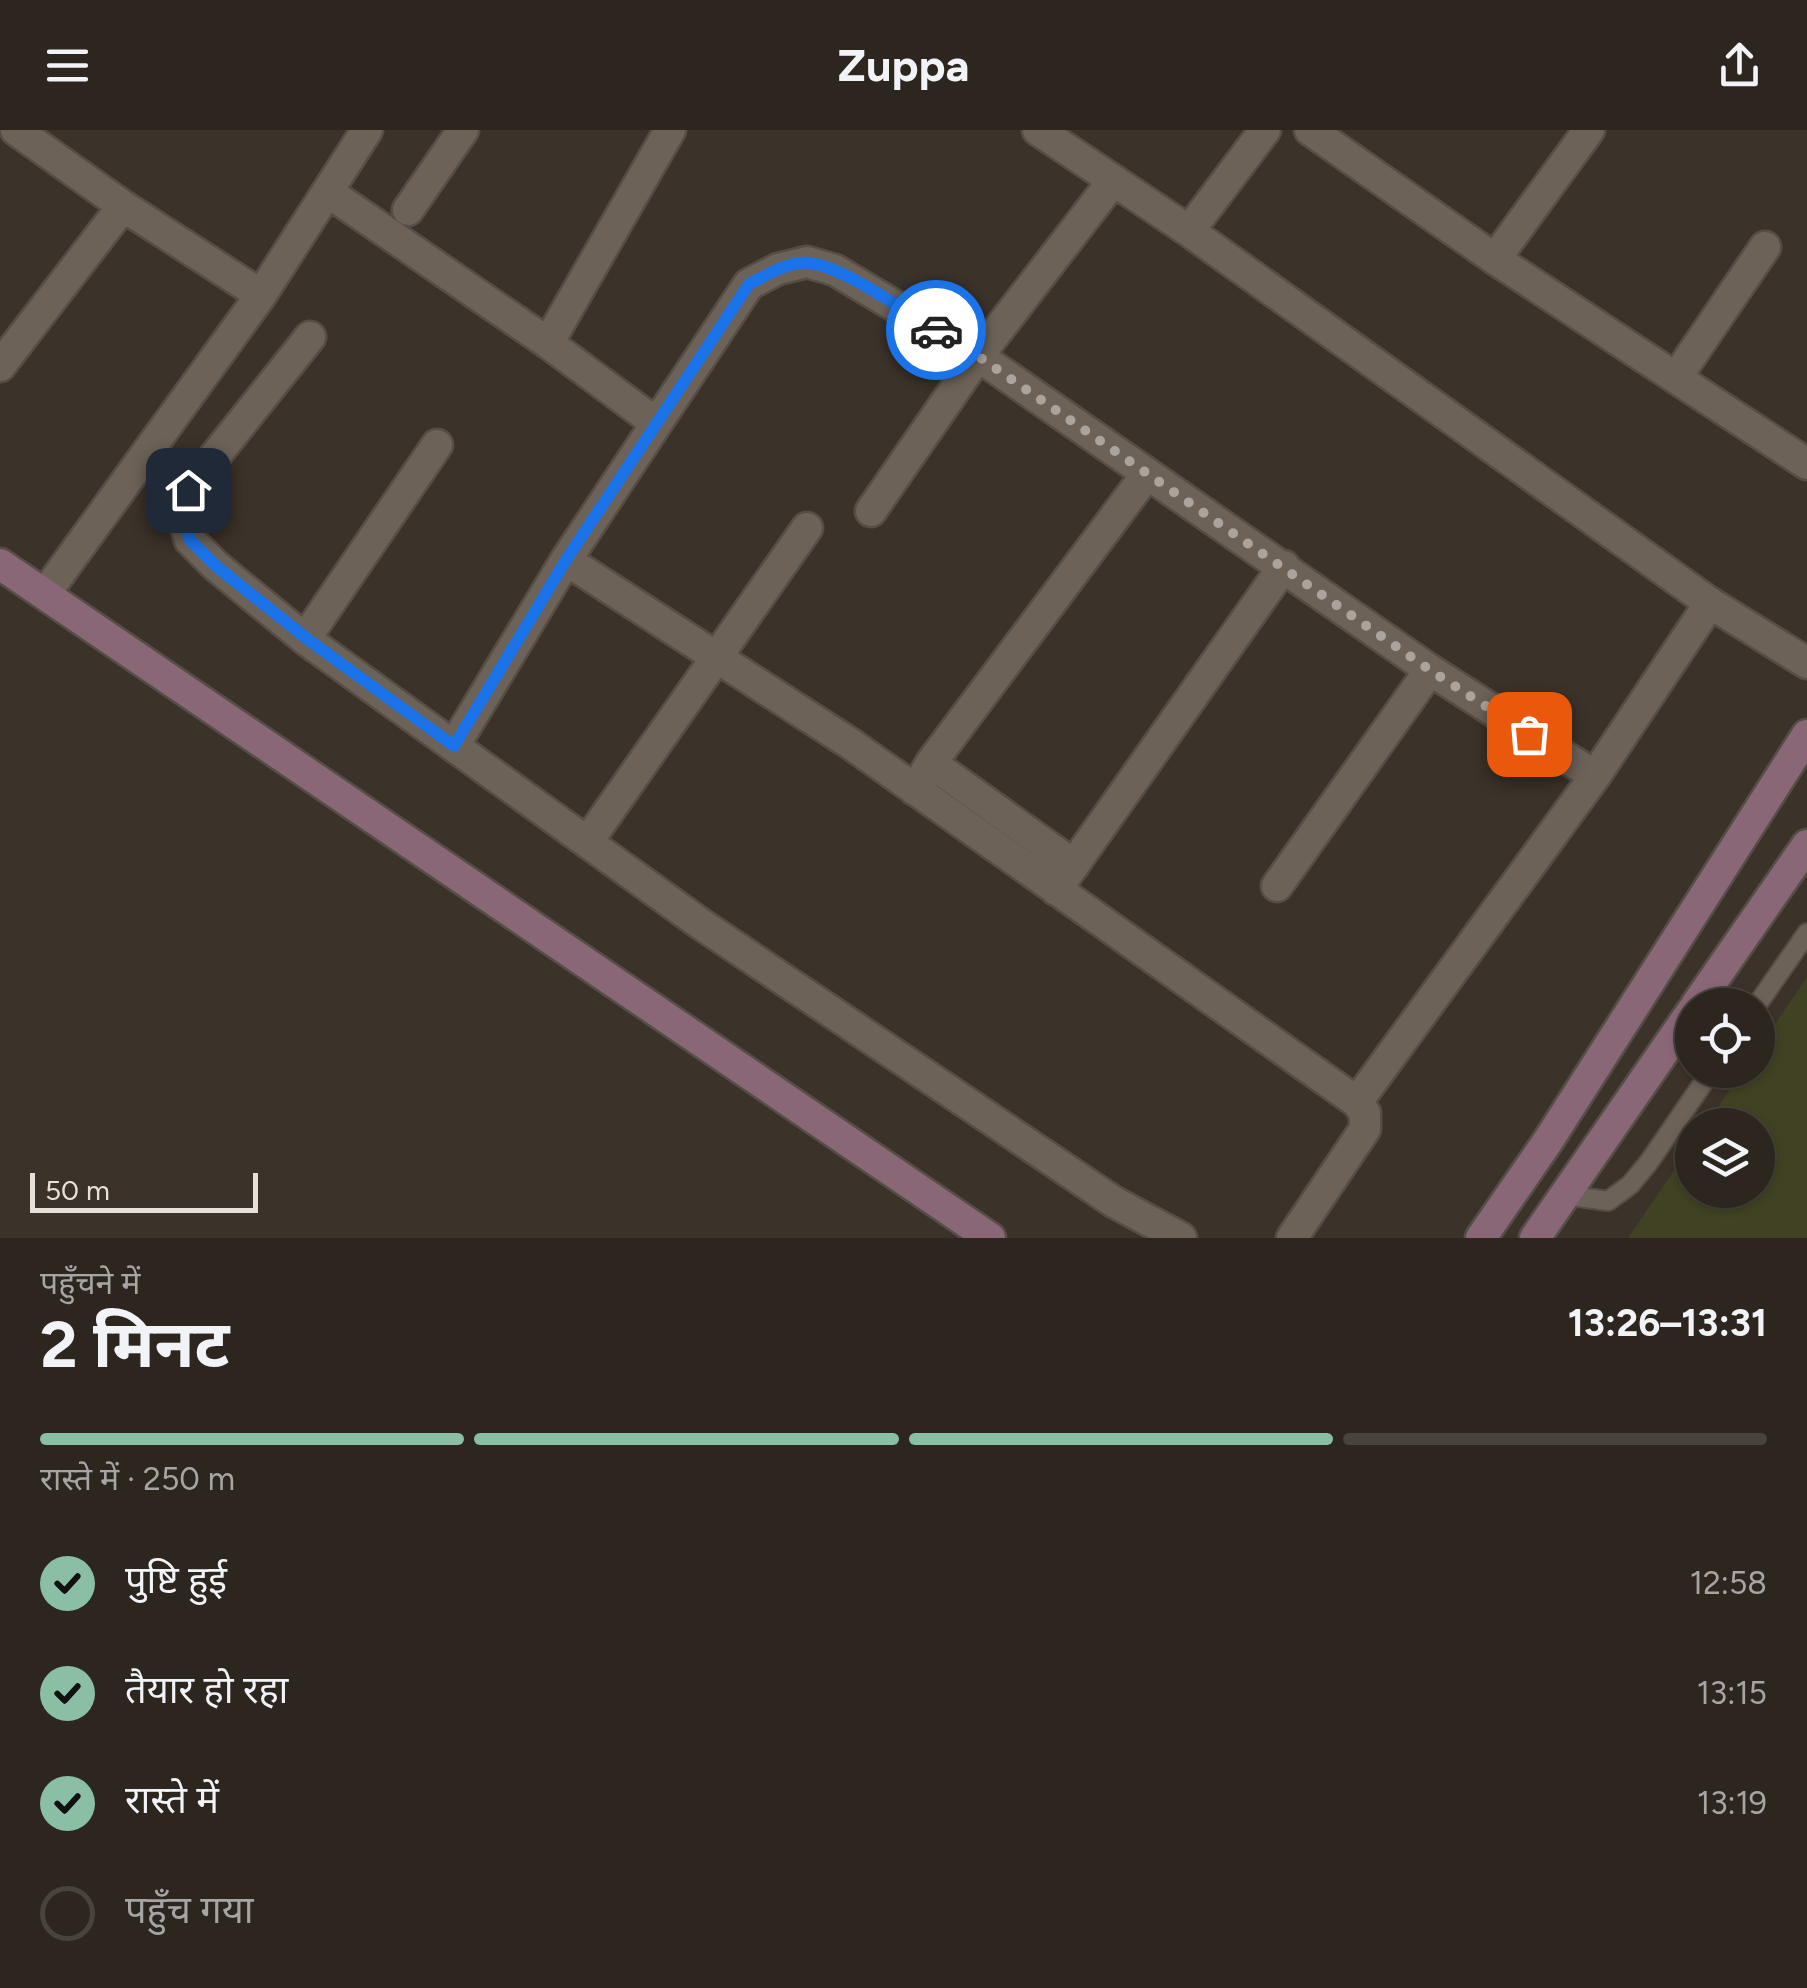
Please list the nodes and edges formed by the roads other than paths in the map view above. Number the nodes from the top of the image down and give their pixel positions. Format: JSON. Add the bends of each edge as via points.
{"nodes":[{"id":1,"x":16,"y":130,"type":"edge"},
{"id":2,"x":367,"y":130,"type":"edge"},
{"id":3,"x":464,"y":130,"type":"edge"},
{"id":4,"x":670,"y":130,"type":"edge"},
{"id":5,"x":1038,"y":130,"type":"edge"},
{"id":6,"x":1265,"y":130,"type":"edge"},
{"id":7,"x":1310,"y":130,"type":"edge"},
{"id":8,"x":1589,"y":130,"type":"edge"},
{"id":9,"x":1113,"y":181,"type":"junction"},
{"id":10,"x":328,"y":192,"type":"junction"},
{"id":11,"x":123,"y":206,"type":"junction"},
{"id":12,"x":408,"y":210,"type":"dead end"},
{"id":13,"x":1189,"y":232,"type":"junction"},
{"id":14,"x":1765,"y":247,"type":"dead end"},
{"id":15,"x":1495,"y":259,"type":"junction"},
{"id":16,"x":261,"y":295,"type":"junction"},
{"id":17,"x":310,"y":336,"type":"dead end"},
{"id":18,"x":548,"y":344,"type":"junction"},
{"id":19,"x":978,"y":356,"type":"junction"},
{"id":20,"x":0,"y":366,"type":"edge"},
{"id":21,"x":1676,"y":378,"type":"junction"},
{"id":22,"x":656,"y":423,"type":"junction"},
{"id":23,"x":437,"y":445,"type":"dead end"},
{"id":24,"x":1807,"y":464,"type":"edge"},
{"id":25,"x":1148,"y":474,"type":"junction"},
{"id":26,"x":872,"y":510,"type":"dead end"},
{"id":27,"x":806,"y":528,"type":"dead end"},
{"id":28,"x":566,"y":560,"type":"junction"},
{"id":29,"x":0,"y":564,"type":"edge"},
{"id":30,"x":1284,"y":566,"type":"junction"},
{"id":31,"x":45,"y":594,"type":"junction"},
{"id":32,"x":1710,"y":603,"type":"junction"},
{"id":33,"x":306,"y":638,"type":"junction"},
{"id":34,"x":717,"y":656,"type":"junction"},
{"id":35,"x":1807,"y":664,"type":"edge"},
{"id":36,"x":1430,"y":670,"type":"junction"},
{"id":37,"x":1807,"y":735,"type":"edge"},
{"id":38,"x":454,"y":746,"type":"junction"},
{"id":39,"x":931,"y":763,"type":"junction"},
{"id":40,"x":1595,"y":776,"type":"junction"},
{"id":41,"x":915,"y":790,"type":"junction"},
{"id":42,"x":588,"y":841,"type":"junction"},
{"id":43,"x":1807,"y":845,"type":"edge"},
{"id":44,"x":1065,"y":878,"type":"junction"},
{"id":45,"x":1277,"y":886,"type":"dead end"},
{"id":46,"x":1807,"y":933,"type":"edge"},
{"id":47,"x":1708,"y":988,"type":"edge"},
{"id":48,"x":1769,"y":988,"type":"edge"},
{"id":49,"x":1675,"y":1036,"type":"edge"},
{"id":50,"x":1699,"y":1088,"type":"edge"},
{"id":51,"x":1356,"y":1102,"type":"junction"},
{"id":52,"x":1564,"y":1196,"type":"junction"},
{"id":53,"x":990,"y":1238,"type":"edge"},
{"id":54,"x":1181,"y":1238,"type":"edge"},
{"id":55,"x":1292,"y":1238,"type":"edge"},
{"id":56,"x":1481,"y":1238,"type":"edge"},
{"id":57,"x":1535,"y":1238,"type":"edge"}],
"edges":[{"from":1,"to":11,"type":"street"},
{"from":2,"to":10,"type":"street"},
{"from":3,"to":12,"type":"street"},
{"from":4,"to":18,"type":"street"},
{"from":5,"to":9,"type":"street"},
{"from":6,"to":13,"type":"street"},
{"from":7,"to":15,"type":"street"},
{"from":8,"to":15,"type":"street"},
{"from":9,"to":13,"type":"street"},
{"from":9,"to":19,"type":"street"},
{"from":10,"to":16,"type":"street"},
{"from":10,"to":18,"type":"street"},
{"from":11,"to":16,"type":"street"},
{"from":11,"to":20,"type":"street"},
{"from":13,"to":32,"type":"street"},
{"from":14,"to":21,"type":"street"},
{"from":15,"to":21,"type":"street"},
{"from":16,"to":31,"type":"street"},
{"from":17,"to":33,"type":"street","via":[[188,490],[182,514],[190,540]]},
{"from":18,"to":22,"type":"street"},
{"from":19,"to":22,"type":"street","via":[[835,270],[807,262],[749,284]]},
{"from":19,"to":25,"type":"street"},
{"from":19,"to":26,"type":"street"},
{"from":21,"to":24,"type":"street"},
{"from":22,"to":28,"type":"street"},
{"from":23,"to":33,"type":"street"},
{"from":25,"to":30,"type":"street"},
{"from":25,"to":39,"type":"street"},
{"from":27,"to":34,"type":"street"},
{"from":28,"to":34,"type":"street"},
{"from":28,"to":38,"type":"street"},
{"from":29,"to":31,"type":"main road"},
{"from":30,"to":36,"type":"street"},
{"from":30,"to":44,"type":"street"},
{"from":31,"to":53,"type":"main road"},
{"from":32,"to":35,"type":"street"},
{"from":32,"to":40,"type":"street"},
{"from":33,"to":38,"type":"street"},
{"from":34,"to":41,"type":"street"},
{"from":34,"to":42,"type":"street"},
{"from":36,"to":40,"type":"street"},
{"from":36,"to":45,"type":"street"},
{"from":37,"to":56,"type":"main road"},
{"from":38,"to":42,"type":"street"},
{"from":39,"to":41,"type":"street"},
{"from":39,"to":44,"type":"street"},
{"from":40,"to":51,"type":"street"},
{"from":41,"to":44,"type":"street"},
{"from":42,"to":54,"type":"street","via":[[1081,1180]]},
{"from":43,"to":47,"type":"main road"},
{"from":44,"to":51,"type":"street"},
{"from":46,"to":48,"type":"lane"},
{"from":49,"to":52,"type":"main road"},
{"from":50,"to":52,"type":"lane","via":[[1630,1185],[1608,1201]]},
{"from":51,"to":55,"type":"street","via":[[1365,1130]]},
{"from":52,"to":57,"type":"main road"}]}
